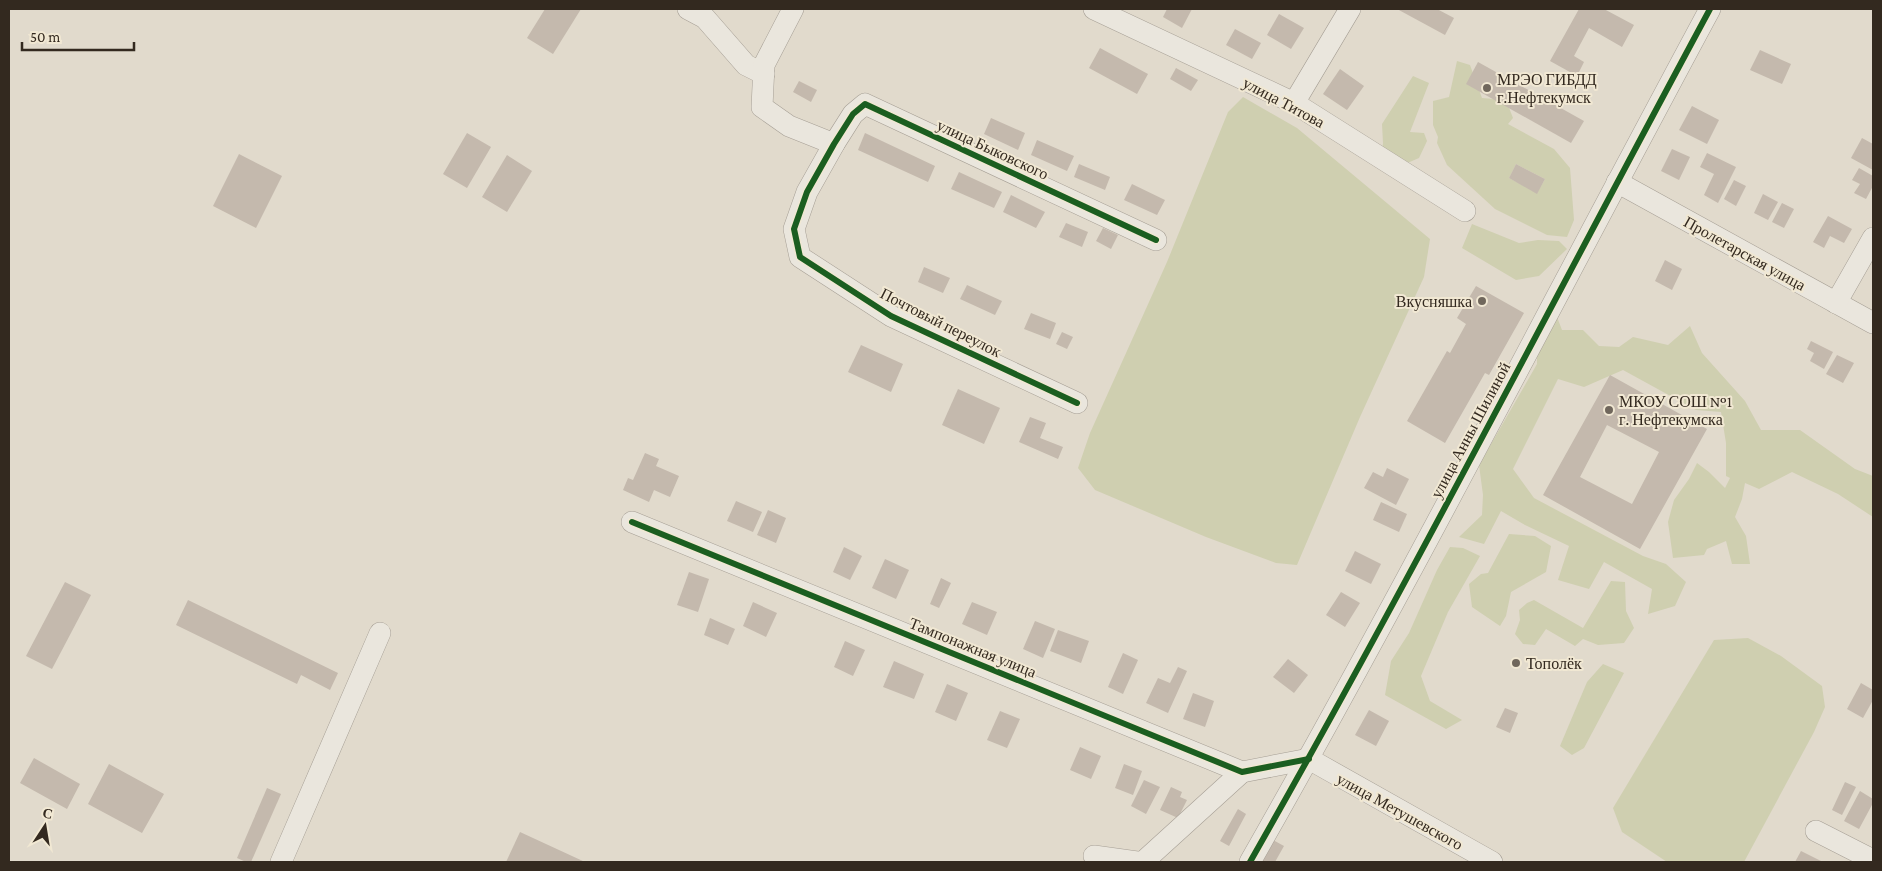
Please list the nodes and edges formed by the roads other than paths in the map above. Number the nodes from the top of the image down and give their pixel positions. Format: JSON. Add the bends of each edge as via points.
{"nodes":[{"id":1,"x":688,"y":9,"type":"edge"},
{"id":2,"x":792,"y":9,"type":"edge"},
{"id":3,"x":1094,"y":9,"type":"edge"},
{"id":4,"x":1350,"y":9,"type":"edge"},
{"id":5,"x":1710,"y":9,"type":"edge"},
{"id":6,"x":764,"y":70,"type":"junction"},
{"id":7,"x":1294,"y":103,"type":"junction"},
{"id":8,"x":834,"y":144,"type":"junction"},
{"id":9,"x":1617,"y":182,"type":"junction"},
{"id":10,"x":1465,"y":212,"type":"dead end"},
{"id":11,"x":1873,"y":238,"type":"edge"},
{"id":12,"x":1156,"y":240,"type":"dead end"},
{"id":13,"x":1836,"y":303,"type":"junction"},
{"id":14,"x":1873,"y":323,"type":"edge"},
{"id":15,"x":1077,"y":404,"type":"dead end"},
{"id":16,"x":632,"y":522,"type":"dead end"},
{"id":17,"x":380,"y":633,"type":"dead end"},
{"id":18,"x":1308,"y":759,"type":"junction"},
{"id":19,"x":1242,"y":772,"type":"junction"},
{"id":20,"x":1816,"y":831,"type":"dead end"},
{"id":21,"x":1094,"y":856,"type":"dead end"},
{"id":22,"x":1873,"y":860,"type":"edge"},
{"id":23,"x":281,"y":862,"type":"edge"},
{"id":24,"x":1137,"y":862,"type":"edge"},
{"id":25,"x":1143,"y":862,"type":"edge"},
{"id":26,"x":1250,"y":862,"type":"edge"},
{"id":27,"x":1492,"y":862,"type":"edge"}],
"edges":[{"from":1,"to":6,"type":"street","via":[[705,18],[746,65]]},
{"from":2,"to":6,"type":"street"},
{"from":3,"to":7,"type":"street","name":"улица Титова"},
{"from":4,"to":7,"type":"street"},
{"from":5,"to":9,"type":"street","name":"улица Анны Шилиной"},
{"from":6,"to":8,"type":"street","via":[[762,107],[788,126]]},
{"from":7,"to":10,"type":"street","name":"улица Титова"},
{"from":8,"to":12,"type":"street","name":"улица Быковского","via":[[853,114],[865,104]]},
{"from":8,"to":15,"type":"street","name":"Почтовый переулок","via":[[807,192],[794,230],[800,257],[891,316]]},
{"from":9,"to":13,"type":"street","name":"Пролетарская улица"},
{"from":9,"to":18,"type":"street","name":"улица Анны Шилиной"},
{"from":11,"to":13,"type":"street"},
{"from":13,"to":14,"type":"street","name":"Пролетарская улица"},
{"from":16,"to":19,"type":"street","name":"Тампонажная улица"},
{"from":17,"to":23,"type":"street"},
{"from":18,"to":19,"type":"street"},
{"from":18,"to":26,"type":"street","name":"улица Анны Шилиной"},
{"from":18,"to":27,"type":"street","name":"улица Метушевского"},
{"from":19,"to":25,"type":"street"},
{"from":20,"to":22,"type":"street"},
{"from":21,"to":24,"type":"street"}]}
